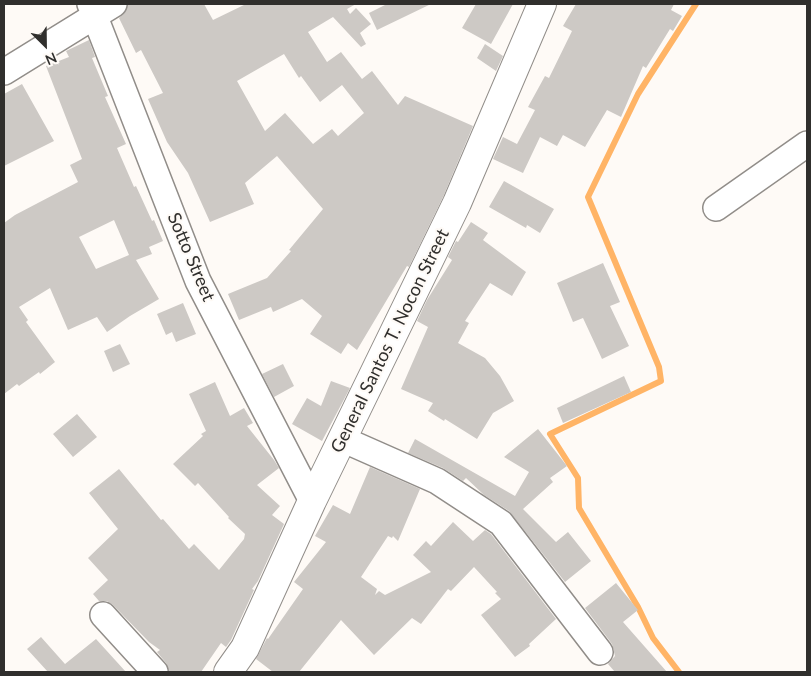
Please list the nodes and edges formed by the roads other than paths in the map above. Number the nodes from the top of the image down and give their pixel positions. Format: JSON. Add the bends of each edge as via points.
{"nodes":[{"id":1,"x":542,"y":4,"type":"edge"},
{"id":2,"x":99,"y":7,"type":"edge"},
{"id":3,"x":4,"y":72,"type":"edge"},
{"id":4,"x":807,"y":144,"type":"edge"},
{"id":5,"x":716,"y":208,"type":"dead end"},
{"id":6,"x":342,"y":439,"type":"junction"},
{"id":7,"x":312,"y":501,"type":"junction"},
{"id":8,"x":103,"y":615,"type":"dead end"},
{"id":9,"x":600,"y":652,"type":"dead end"},
{"id":10,"x":155,"y":672,"type":"edge"},
{"id":11,"x":228,"y":672,"type":"edge"}],
"edges":[{"from":1,"to":6,"type":"main road","name":"General Santos T. Nocon Street","via":[[457,203]]},
{"from":2,"to":3,"type":"street"},
{"from":2,"to":7,"type":"street","name":"Sotto Street","via":[[198,281]]},
{"from":4,"to":5,"type":"street"},
{"from":6,"to":7,"type":"main road","name":"General Santos T. Nocon Street"},
{"from":6,"to":9,"type":"street","via":[[437,481],[501,523]]},
{"from":7,"to":11,"type":"main road","name":"General Santos T. Nocon Street","via":[[245,648]]},
{"from":8,"to":10,"type":"street"}]}
